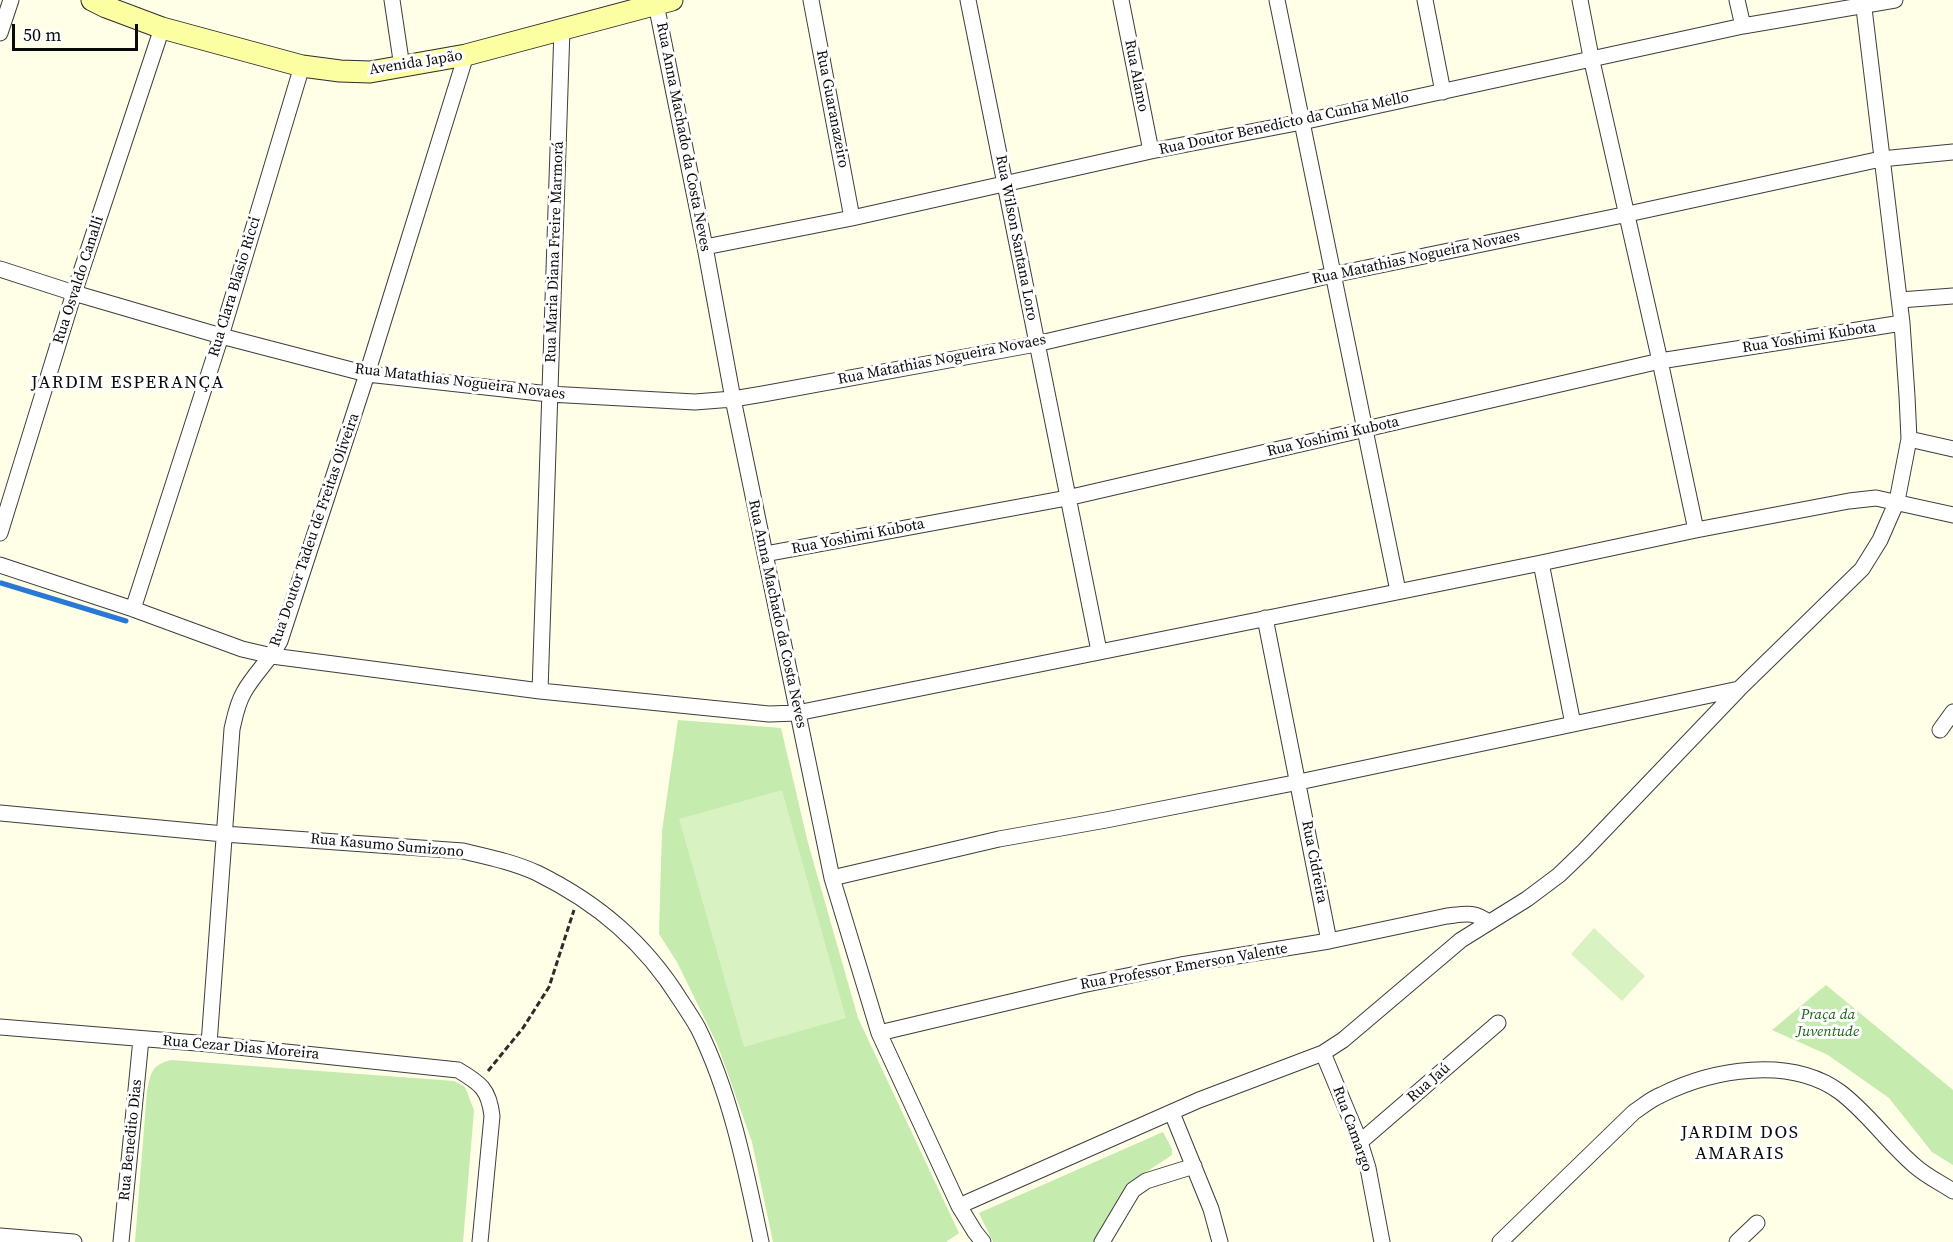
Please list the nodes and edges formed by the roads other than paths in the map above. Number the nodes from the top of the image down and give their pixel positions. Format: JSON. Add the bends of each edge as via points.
{"nodes":[{"id":1,"x":11,"y":0,"type":"edge"},
{"id":2,"x":92,"y":0,"type":"edge"},
{"id":3,"x":392,"y":0,"type":"edge"},
{"id":4,"x":811,"y":0,"type":"edge"},
{"id":5,"x":968,"y":0,"type":"edge"},
{"id":6,"x":1121,"y":0,"type":"edge"},
{"id":7,"x":1277,"y":0,"type":"edge"},
{"id":8,"x":1425,"y":0,"type":"edge"},
{"id":9,"x":1580,"y":0,"type":"edge"},
{"id":10,"x":1737,"y":0,"type":"edge"},
{"id":11,"x":1895,"y":0,"type":"edge"},
{"id":12,"x":664,"y":2,"type":"edge"},
{"id":13,"x":1864,"y":3,"type":"edge"},
{"id":14,"x":1743,"y":26,"type":"junction"},
{"id":15,"x":162,"y":28,"type":"junction"},
{"id":16,"x":562,"y":29,"type":"junction"},
{"id":17,"x":0,"y":33,"type":"edge"},
{"id":18,"x":465,"y":55,"type":"junction"},
{"id":19,"x":1591,"y":57,"type":"junction"},
{"id":20,"x":302,"y":66,"type":"junction"},
{"id":21,"x":402,"y":68,"type":"junction"},
{"id":22,"x":1443,"y":92,"type":"junction"},
{"id":23,"x":1302,"y":122,"type":"junction"},
{"id":24,"x":1151,"y":151,"type":"junction"},
{"id":25,"x":1953,"y":152,"type":"edge"},
{"id":26,"x":1881,"y":159,"type":"junction"},
{"id":27,"x":1006,"y":183,"type":"junction"},
{"id":28,"x":1628,"y":214,"type":"junction"},
{"id":29,"x":852,"y":218,"type":"junction"},
{"id":30,"x":705,"y":247,"type":"junction"},
{"id":31,"x":0,"y":269,"type":"edge"},
{"id":32,"x":1332,"y":274,"type":"junction"},
{"id":33,"x":75,"y":293,"type":"junction"},
{"id":34,"x":1953,"y":296,"type":"edge"},
{"id":35,"x":1900,"y":300,"type":"junction"},
{"id":36,"x":1902,"y":323,"type":"junction"},
{"id":37,"x":220,"y":336,"type":"junction"},
{"id":38,"x":1036,"y":344,"type":"junction"},
{"id":39,"x":1660,"y":361,"type":"junction"},
{"id":40,"x":367,"y":374,"type":"junction"},
{"id":41,"x":549,"y":394,"type":"junction"},
{"id":42,"x":733,"y":399,"type":"junction"},
{"id":43,"x":1365,"y":430,"type":"junction"},
{"id":44,"x":1909,"y":439,"type":"junction"},
{"id":45,"x":1953,"y":449,"type":"edge"},
{"id":46,"x":1067,"y":498,"type":"junction"},
{"id":47,"x":1897,"y":501,"type":"junction"},
{"id":48,"x":1953,"y":515,"type":"edge"},
{"id":49,"x":1696,"y":530,"type":"junction"},
{"id":50,"x":0,"y":533,"type":"edge"},
{"id":51,"x":765,"y":554,"type":"junction"},
{"id":52,"x":1540,"y":563,"type":"junction"},
{"id":53,"x":0,"y":565,"type":"edge"},
{"id":54,"x":1398,"y":591,"type":"junction"},
{"id":55,"x":133,"y":609,"type":"junction"},
{"id":56,"x":1265,"y":618,"type":"junction"},
{"id":57,"x":1099,"y":651,"type":"junction"},
{"id":58,"x":272,"y":656,"type":"junction"},
{"id":59,"x":1739,"y":689,"type":"junction"},
{"id":60,"x":540,"y":691,"type":"junction"},
{"id":61,"x":1953,"y":712,"type":"edge"},
{"id":62,"x":797,"y":713,"type":"junction"},
{"id":63,"x":1573,"y":724,"type":"junction"},
{"id":64,"x":1940,"y":730,"type":"dead end"},
{"id":65,"x":1299,"y":782,"type":"junction"},
{"id":66,"x":0,"y":813,"type":"edge"},
{"id":67,"x":224,"y":834,"type":"junction"},
{"id":68,"x":831,"y":878,"type":"junction"},
{"id":69,"x":1488,"y":922,"type":"junction"},
{"id":70,"x":1329,"y":941,"type":"junction"},
{"id":71,"x":1498,"y":1023,"type":"dead end"},
{"id":72,"x":0,"y":1027,"type":"edge"},
{"id":73,"x":879,"y":1033,"type":"junction"},
{"id":74,"x":141,"y":1039,"type":"junction"},
{"id":75,"x":209,"y":1044,"type":"junction"},
{"id":76,"x":1323,"y":1053,"type":"junction"},
{"id":77,"x":1172,"y":1113,"type":"junction"},
{"id":78,"x":1360,"y":1142,"type":"junction"},
{"id":79,"x":1194,"y":1166,"type":"junction"},
{"id":80,"x":1953,"y":1191,"type":"edge"},
{"id":81,"x":959,"y":1206,"type":"junction"},
{"id":82,"x":1757,"y":1223,"type":"dead end"},
{"id":83,"x":0,"y":1236,"type":"edge"},
{"id":84,"x":74,"y":1242,"type":"edge"},
{"id":85,"x":121,"y":1242,"type":"edge"},
{"id":86,"x":480,"y":1242,"type":"edge"},
{"id":87,"x":761,"y":1242,"type":"edge"},
{"id":88,"x":983,"y":1242,"type":"edge"},
{"id":89,"x":1102,"y":1242,"type":"edge"},
{"id":90,"x":1220,"y":1242,"type":"edge"},
{"id":91,"x":1382,"y":1242,"type":"edge"},
{"id":92,"x":1500,"y":1242,"type":"edge"},
{"id":93,"x":1737,"y":1242,"type":"edge"}],
"edges":[{"from":1,"to":17,"type":"street"},
{"from":2,"to":15,"type":"main road","name":"Avenida Japão"},
{"from":3,"to":21,"type":"street"},
{"from":4,"to":29,"type":"street","name":"Rua Guaranazeiro"},
{"from":5,"to":27,"type":"street","name":"Rua Wilson Santana Loro"},
{"from":6,"to":24,"type":"street","name":"Rua Alamo"},
{"from":7,"to":23,"type":"street"},
{"from":8,"to":22,"type":"street"},
{"from":9,"to":19,"type":"street"},
{"from":10,"to":14,"type":"street"},
{"from":11,"to":13,"type":"street","name":"Rua Doutor Benedicto da Cunha Mello"},
{"from":12,"to":16,"type":"main road","name":"Avenida Japão"},
{"from":12,"to":30,"type":"street","name":"Rua Anna Machado da Costa Neves"},
{"from":13,"to":14,"type":"street","name":"Rua Doutor Benedicto da Cunha Mello"},
{"from":13,"to":26,"type":"street"},
{"from":14,"to":19,"type":"street","name":"Rua Doutor Benedicto da Cunha Mello"},
{"from":15,"to":20,"type":"main road","name":"Avenida Japão"},
{"from":15,"to":33,"type":"street","name":"Rua Osvaldo Canalli"},
{"from":16,"to":18,"type":"main road","name":"Avenida Japão"},
{"from":16,"to":41,"type":"street","name":"Rua Maria Diana Freire Marmorá"},
{"from":18,"to":21,"type":"main road","name":"Avenida Japão"},
{"from":18,"to":40,"type":"street","name":"Rua Doutor Tadeu de Freitas Oliveira"},
{"from":19,"to":22,"type":"street","name":"Rua Doutor Benedicto da Cunha Mello"},
{"from":19,"to":28,"type":"street"},
{"from":20,"to":21,"type":"main road","name":"Avenida Japão","via":[[370,72]]},
{"from":20,"to":37,"type":"street","name":"Rua Clara Blasio Ricci"},
{"from":22,"to":23,"type":"street","name":"Rua Doutor Benedicto da Cunha Mello"},
{"from":23,"to":24,"type":"street","name":"Rua Doutor Benedicto da Cunha Mello"},
{"from":23,"to":32,"type":"street"},
{"from":24,"to":27,"type":"street","name":"Rua Doutor Benedicto da Cunha Mello"},
{"from":25,"to":26,"type":"street","name":"Rua Matathias Nogueira Novaes"},
{"from":26,"to":28,"type":"street","name":"Rua Matathias Nogueira Novaes"},
{"from":26,"to":35,"type":"street"},
{"from":27,"to":29,"type":"street","name":"Rua Doutor Benedicto da Cunha Mello"},
{"from":27,"to":38,"type":"street","name":"Rua Wilson Santana Loro"},
{"from":28,"to":32,"type":"street","name":"Rua Matathias Nogueira Novaes"},
{"from":28,"to":39,"type":"street"},
{"from":29,"to":30,"type":"street","name":"Rua Doutor Benedicto da Cunha Mello"},
{"from":30,"to":42,"type":"street","name":"Rua Anna Machado da Costa Neves"},
{"from":31,"to":33,"type":"street","name":"Rua Matathias Nogueira Novaes"},
{"from":32,"to":38,"type":"street","name":"Rua Matathias Nogueira Novaes"},
{"from":32,"to":43,"type":"street"},
{"from":33,"to":37,"type":"street","name":"Rua Matathias Nogueira Novaes"},
{"from":33,"to":50,"type":"street","name":"Rua Osvaldo Canalli"},
{"from":34,"to":35,"type":"street"},
{"from":35,"to":36,"type":"street"},
{"from":36,"to":39,"type":"street","name":"Rua Yoshimi Kubota"},
{"from":36,"to":44,"type":"street"},
{"from":37,"to":40,"type":"street","name":"Rua Matathias Nogueira Novaes"},
{"from":37,"to":55,"type":"street","name":"Rua Clara Blasio Ricci"},
{"from":38,"to":42,"type":"street","name":"Rua Matathias Nogueira Novaes"},
{"from":38,"to":46,"type":"street","name":"Rua Wilson Santana Loro"},
{"from":39,"to":43,"type":"street","name":"Rua Yoshimi Kubota"},
{"from":39,"to":49,"type":"street"},
{"from":40,"to":41,"type":"street","name":"Rua Matathias Nogueira Novaes"},
{"from":40,"to":58,"type":"street","name":"Rua Doutor Tadeu de Freitas Oliveira"},
{"from":41,"to":42,"type":"street","name":"Rua Matathias Nogueira Novaes","via":[[695,402]]},
{"from":41,"to":60,"type":"street","name":"Rua Maria Diana Freire Marmorá"},
{"from":42,"to":51,"type":"street","name":"Rua Anna Machado da Costa Neves"},
{"from":43,"to":46,"type":"street","name":"Rua Yoshimi Kubota"},
{"from":43,"to":54,"type":"street"},
{"from":44,"to":45,"type":"street"},
{"from":44,"to":47,"type":"street"},
{"from":46,"to":51,"type":"street","name":"Rua Yoshimi Kubota"},
{"from":46,"to":57,"type":"street","name":"Rua Wilson Santana Loro"},
{"from":47,"to":48,"type":"street"},
{"from":47,"to":49,"type":"street","via":[[1848,501]]},
{"from":47,"to":59,"type":"street","via":[[1862,569]]},
{"from":49,"to":52,"type":"street"},
{"from":51,"to":62,"type":"street","name":"Rua Anna Machado da Costa Neves"},
{"from":52,"to":54,"type":"street"},
{"from":52,"to":63,"type":"street"},
{"from":53,"to":55,"type":"street"},
{"from":54,"to":56,"type":"street"},
{"from":55,"to":58,"type":"street"},
{"from":56,"to":57,"type":"street"},
{"from":56,"to":65,"type":"street","name":"Rua Cidreira"},
{"from":57,"to":62,"type":"street"},
{"from":58,"to":60,"type":"street"},
{"from":58,"to":67,"type":"street","name":"Rua Doutor Tadeu de Freitas Oliveira","via":[[236,709]]},
{"from":59,"to":63,"type":"street"},
{"from":59,"to":69,"type":"street","via":[[1567,867],[1527,899]]},
{"from":60,"to":62,"type":"street","via":[[769,714]]},
{"from":61,"to":64,"type":"street"},
{"from":62,"to":68,"type":"street","name":"Rua Anna Machado da Costa Neves"},
{"from":63,"to":65,"type":"street"},
{"from":65,"to":68,"type":"street","via":[[999,839]]},
{"from":65,"to":70,"type":"street","name":"Rua Cidreira"},
{"from":66,"to":67,"type":"street","name":"Rua Kasumo Sumizono"},
{"from":67,"to":75,"type":"street","name":"Rua Doutor Tadeu de Freitas Oliveira"},
{"from":67,"to":87,"type":"street","name":"Rua Kasumo Sumizono","via":[[463,851],[500,859],[536,873],[606,915],[634,940],[668,980],[698,1028],[729,1109]]},
{"from":68,"to":73,"type":"street","name":"Rua Anna Machado da Costa Neves"},
{"from":69,"to":70,"type":"street","name":"Rua Professor Emerson Valente","via":[[1479,915],[1447,916]]},
{"from":69,"to":76,"type":"street"},
{"from":70,"to":73,"type":"street","name":"Rua Professor Emerson Valente","via":[[1082,985]]},
{"from":71,"to":78,"type":"street","name":"Rua Jaú"},
{"from":72,"to":74,"type":"street","name":"Rua Cezar Dias Moreira"},
{"from":73,"to":81,"type":"street","name":"Rua Anna Machado da Costa Neves"},
{"from":74,"to":75,"type":"street","name":"Rua Cezar Dias Moreira"},
{"from":74,"to":85,"type":"street","name":"Rua Benedito Dias"},
{"from":75,"to":86,"type":"street","name":"Rua Cezar Dias Moreira","via":[[458,1070],[479,1082],[490,1100],[492,1116]]},
{"from":76,"to":77,"type":"street"},
{"from":76,"to":78,"type":"street","name":"Rua Camargo"},
{"from":77,"to":79,"type":"street"},
{"from":77,"to":81,"type":"street"},
{"from":78,"to":91,"type":"street","name":"Rua Camargo"},
{"from":79,"to":89,"type":"street","via":[[1146,1181],[1133,1190]]},
{"from":79,"to":90,"type":"street"},
{"from":80,"to":92,"type":"street","via":[[1915,1167],[1839,1091],[1784,1070],[1758,1069],[1693,1082],[1660,1095],[1634,1112]]},
{"from":81,"to":88,"type":"street","name":"Rua Anna Machado da Costa Neves"},
{"from":82,"to":93,"type":"street"},
{"from":83,"to":84,"type":"street"}]}
